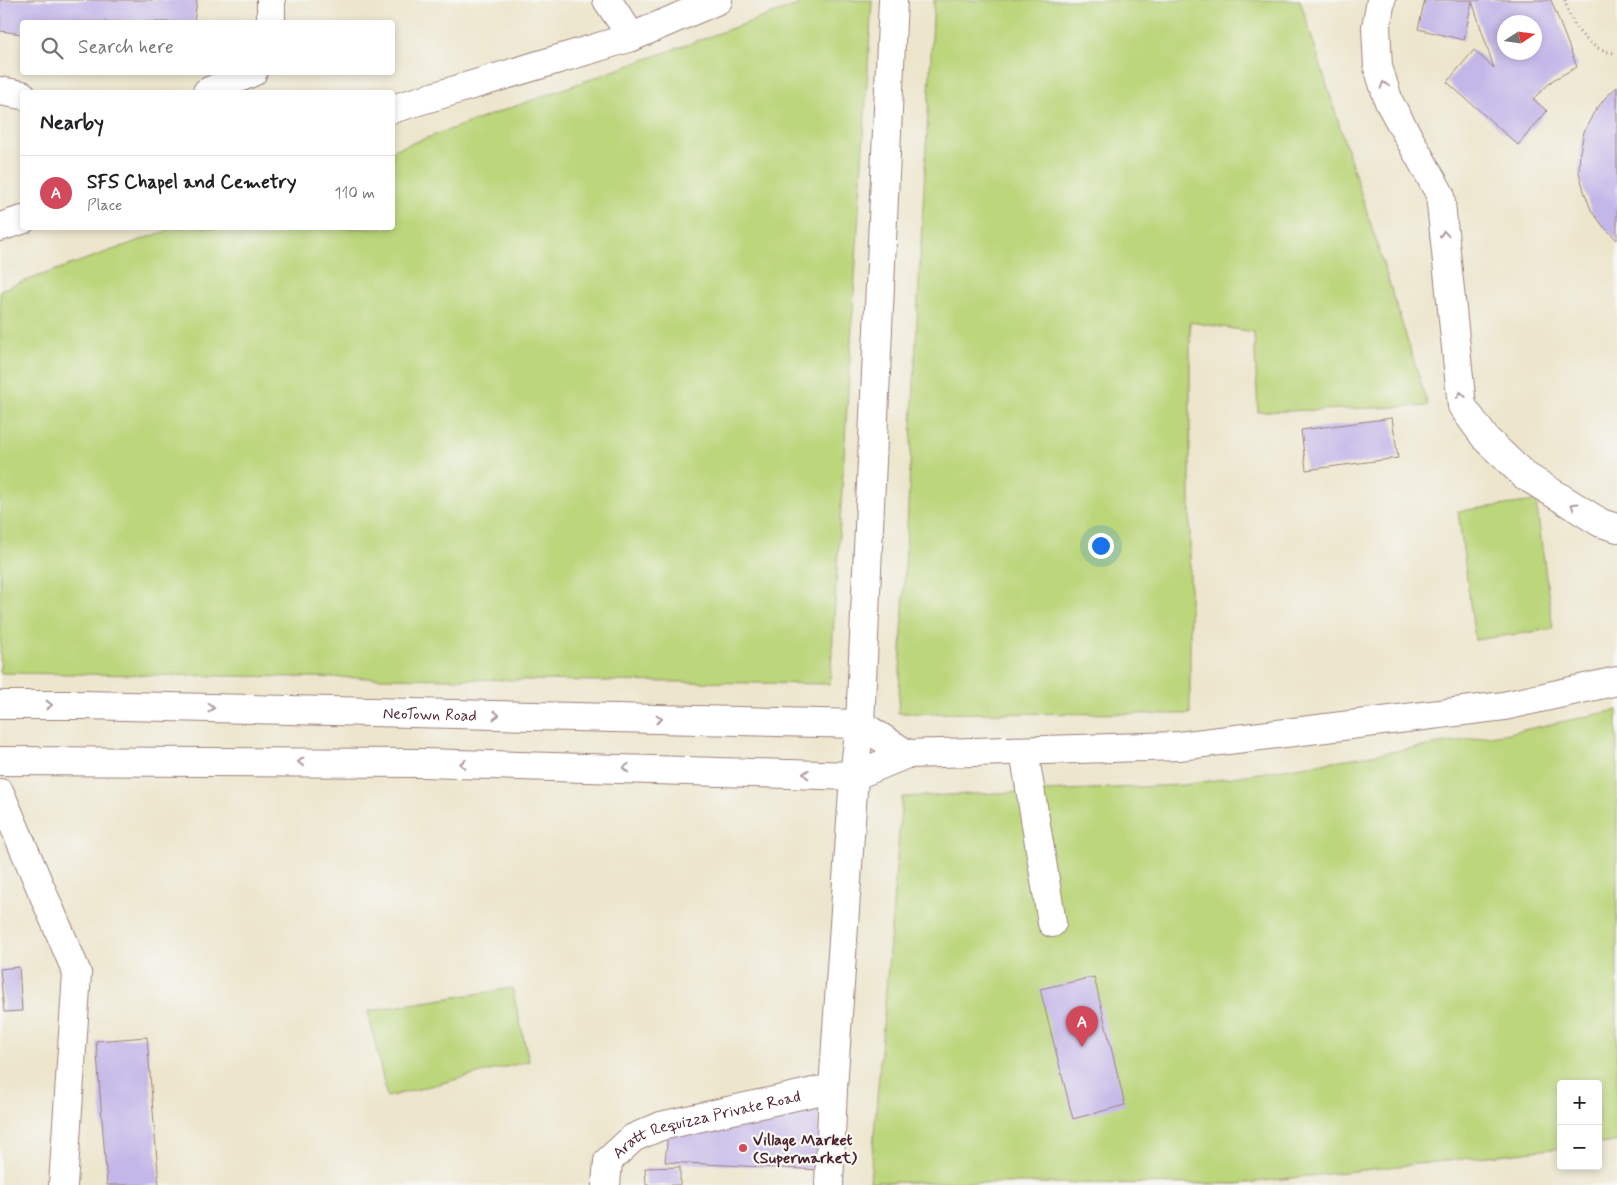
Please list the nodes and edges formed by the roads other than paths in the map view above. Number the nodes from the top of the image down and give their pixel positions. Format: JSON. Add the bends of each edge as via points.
{"nodes":[{"id":1,"x":271,"y":0,"type":"edge"},
{"id":2,"x":607,"y":0,"type":"edge"},
{"id":3,"x":718,"y":0,"type":"edge"},
{"id":4,"x":893,"y":0,"type":"edge"},
{"id":5,"x":1381,"y":0,"type":"edge"},
{"id":6,"x":271,"y":20,"type":"edge"},
{"id":7,"x":632,"y":37,"type":"junction"},
{"id":8,"x":246,"y":75,"type":"edge"},
{"id":9,"x":212,"y":90,"type":"edge"},
{"id":10,"x":0,"y":91,"type":"edge"},
{"id":11,"x":20,"y":95,"type":"edge"},
{"id":12,"x":395,"y":108,"type":"edge"},
{"id":13,"x":20,"y":221,"type":"edge"},
{"id":14,"x":0,"y":227,"type":"edge"},
{"id":15,"x":1617,"y":528,"type":"edge"},
{"id":16,"x":1617,"y":681,"type":"edge"},
{"id":17,"x":0,"y":705,"type":"edge"},
{"id":18,"x":860,"y":724,"type":"junction"},
{"id":19,"x":1024,"y":751,"type":"junction"},
{"id":20,"x":907,"y":754,"type":"junction"},
{"id":21,"x":0,"y":761,"type":"edge"},
{"id":22,"x":854,"y":776,"type":"junction"},
{"id":23,"x":0,"y":793,"type":"edge"},
{"id":24,"x":1052,"y":923,"type":"dead end"},
{"id":25,"x":832,"y":1089,"type":"junction"},
{"id":26,"x":63,"y":1185,"type":"edge"},
{"id":27,"x":606,"y":1185,"type":"edge"},
{"id":28,"x":829,"y":1185,"type":"edge"}],
"edges":[{"from":1,"to":6,"type":"street"},
{"from":2,"to":7,"type":"street"},
{"from":3,"to":7,"type":"street"},
{"from":4,"to":18,"type":"street"},
{"from":15,"to":5,"type":"street","one_way":true,"via":[[1601,523],[1524,475],[1486,439],[1462,406],[1440,194],[1389,102],[1378,67],[1376,27]]},
{"from":7,"to":12,"type":"street"},
{"from":8,"to":9,"type":"street"},
{"from":10,"to":11,"type":"street"},
{"from":13,"to":14,"type":"street"},
{"from":16,"to":19,"type":"street","via":[[1504,706],[1179,746]]},
{"from":17,"to":18,"type":"street","name":"NeoTown Road","one_way":true},
{"from":18,"to":20,"type":"street"},
{"from":18,"to":22,"type":"street"},
{"from":19,"to":20,"type":"street"},
{"from":19,"to":24,"type":"street"},
{"from":20,"to":22,"type":"street"},
{"from":22,"to":21,"type":"street","one_way":true,"via":[[423,763]]},
{"from":22,"to":25,"type":"street"},
{"from":23,"to":26,"type":"street","via":[[77,973]]},
{"from":25,"to":27,"type":"street","name":"Aratt Requizza Private Road","via":[[661,1126],[633,1138],[608,1160]]},
{"from":25,"to":28,"type":"street"}]}
